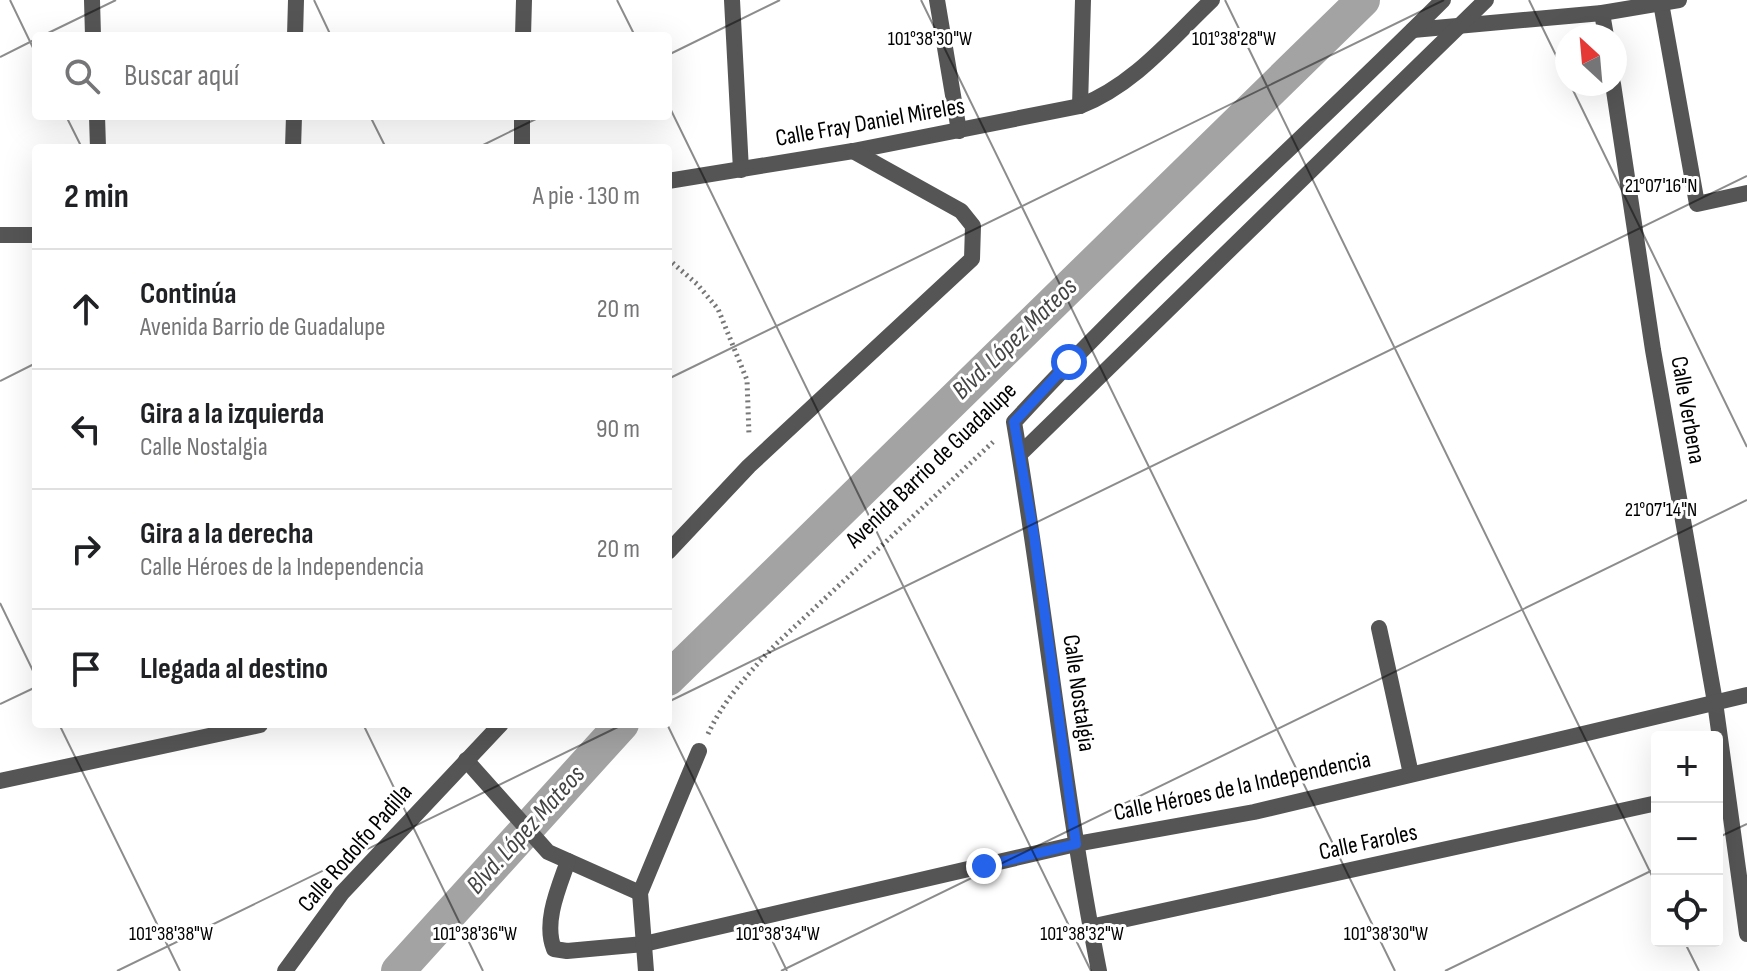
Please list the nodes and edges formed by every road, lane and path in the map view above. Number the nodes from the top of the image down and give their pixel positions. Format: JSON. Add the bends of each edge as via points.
{"nodes":[{"id":1,"x":92,"y":0,"type":"edge"},
{"id":2,"x":296,"y":0,"type":"edge"},
{"id":3,"x":524,"y":0,"type":"edge"},
{"id":4,"x":732,"y":0,"type":"edge"},
{"id":5,"x":937,"y":0,"type":"edge"},
{"id":6,"x":1083,"y":0,"type":"edge"},
{"id":7,"x":1212,"y":0,"type":"edge"},
{"id":8,"x":1443,"y":0,"type":"edge"},
{"id":9,"x":1486,"y":0,"type":"edge"},
{"id":10,"x":1679,"y":0,"type":"edge"},
{"id":11,"x":1661,"y":3,"type":"junction"},
{"id":12,"x":1602,"y":13,"type":"junction"},
{"id":13,"x":1604,"y":24,"type":"edge"},
{"id":14,"x":1459,"y":26,"type":"junction"},
{"id":15,"x":1413,"y":30,"type":"junction"},
{"id":16,"x":93,"y":32,"type":"edge"},
{"id":17,"x":295,"y":32,"type":"edge"},
{"id":18,"x":523,"y":32,"type":"edge"},
{"id":19,"x":1615,"y":96,"type":"edge"},
{"id":20,"x":1080,"y":106,"type":"junction"},
{"id":21,"x":97,"y":120,"type":"edge"},
{"id":22,"x":294,"y":120,"type":"edge"},
{"id":23,"x":522,"y":120,"type":"edge"},
{"id":24,"x":959,"y":131,"type":"junction"},
{"id":25,"x":98,"y":144,"type":"edge"},
{"id":26,"x":293,"y":144,"type":"edge"},
{"id":27,"x":522,"y":144,"type":"edge"},
{"id":28,"x":853,"y":151,"type":"junction"},
{"id":29,"x":741,"y":170,"type":"junction"},
{"id":30,"x":672,"y":180,"type":"edge"},
{"id":31,"x":1747,"y":193,"type":"edge"},
{"id":32,"x":0,"y":235,"type":"edge"},
{"id":33,"x":32,"y":235,"type":"edge"},
{"id":34,"x":672,"y":262,"type":"edge"},
{"id":35,"x":1014,"y":422,"type":"junction"},
{"id":36,"x":1020,"y":454,"type":"junction"},
{"id":37,"x":749,"y":466,"type":"junction"},
{"id":38,"x":672,"y":548,"type":"edge"},
{"id":39,"x":1379,"y":628,"type":"dead end"},
{"id":40,"x":1747,"y":695,"type":"edge"},
{"id":41,"x":1715,"y":702,"type":"junction"},
{"id":42,"x":246,"y":728,"type":"edge"},
{"id":43,"x":497,"y":728,"type":"edge"},
{"id":44,"x":1717,"y":731,"type":"edge"},
{"id":45,"x":699,"y":751,"type":"joint"},
{"id":46,"x":466,"y":760,"type":"junction"},
{"id":47,"x":1411,"y":774,"type":"junction"},
{"id":48,"x":0,"y":781,"type":"edge"},
{"id":49,"x":1723,"y":795,"type":"edge"},
{"id":50,"x":1651,"y":804,"type":"edge"},
{"id":51,"x":1076,"y":844,"type":"junction"},
{"id":52,"x":568,"y":861,"type":"junction"},
{"id":53,"x":640,"y":893,"type":"junction"},
{"id":54,"x":1090,"y":927,"type":"junction"},
{"id":55,"x":1747,"y":934,"type":"edge"},
{"id":56,"x":644,"y":944,"type":"junction"},
{"id":57,"x":285,"y":971,"type":"edge"},
{"id":58,"x":646,"y":971,"type":"edge"},
{"id":59,"x":1099,"y":971,"type":"edge"}],
"edges":[{"from":1,"to":16,"type":"street"},
{"from":2,"to":17,"type":"street"},
{"from":3,"to":18,"type":"street"},
{"from":4,"to":29,"type":"street"},
{"from":5,"to":24,"type":"street"},
{"from":6,"to":20,"type":"street"},
{"from":7,"to":20,"type":"street","via":[[1128,80]]},
{"from":8,"to":15,"type":"street","name":"Avenida Barrio de Guadalupe"},
{"from":9,"to":14,"type":"street"},
{"from":10,"to":11,"type":"street"},
{"from":11,"to":12,"type":"street"},
{"from":11,"to":31,"type":"street","via":[[1697,204]]},
{"from":12,"to":13,"type":"street"},
{"from":12,"to":14,"type":"street"},
{"from":14,"to":15,"type":"street"},
{"from":14,"to":36,"type":"street"},
{"from":15,"to":35,"type":"street","name":"Avenida Barrio de Guadalupe","via":[[1087,342]]},
{"from":19,"to":41,"type":"street","name":"Calle Verbena"},
{"from":20,"to":24,"type":"street","name":"Calle Fray Daniel Mireles"},
{"from":21,"to":25,"type":"street"},
{"from":22,"to":26,"type":"street"},
{"from":23,"to":27,"type":"street"},
{"from":24,"to":28,"type":"street","name":"Calle Fray Daniel Mireles"},
{"from":28,"to":29,"type":"street","name":"Calle Fray Daniel Mireles"},
{"from":28,"to":37,"type":"street","via":[[961,211],[973,226],[972,259]]},
{"from":29,"to":30,"type":"street","name":"Calle Fray Daniel Mireles"},
{"from":32,"to":33,"type":"street"},
{"from":34,"to":37,"type":"path","via":[[718,309],[747,380]]},
{"from":35,"to":36,"type":"street","name":"Calle Nostalgia"},
{"from":35,"to":45,"type":"path","name":"Avenida Barrio de Guadalupe","via":[[776,644],[717,715]]},
{"from":36,"to":51,"type":"street","name":"Calle Nostalgia"},
{"from":37,"to":38,"type":"street"},
{"from":39,"to":47,"type":"street"},
{"from":40,"to":41,"type":"street","name":"Calle Héroes de la Independencia"},
{"from":41,"to":44,"type":"street","name":"Calle Verbena"},
{"from":41,"to":47,"type":"street","name":"Calle Héroes de la Independencia"},
{"from":42,"to":48,"type":"street"},
{"from":43,"to":46,"type":"street","name":"Calle Rodolfo Padilla"},
{"from":45,"to":53,"type":"street"},
{"from":46,"to":52,"type":"street","via":[[548,852]]},
{"from":46,"to":57,"type":"street","name":"Calle Rodolfo Padilla","via":[[342,893]]},
{"from":47,"to":51,"type":"street","name":"Calle Héroes de la Independencia","via":[[1254,812]]},
{"from":49,"to":55,"type":"street","name":"Calle Verbena"},
{"from":50,"to":54,"type":"street","name":"Calle Faroles"},
{"from":51,"to":54,"type":"street","name":"Calle Nostalgia"},
{"from":51,"to":56,"type":"street","name":"Calle Héroes de la Independencia"},
{"from":52,"to":53,"type":"street"},
{"from":52,"to":56,"type":"street","name":"Calle Héroes de la Independencia","via":[[550,928],[554,949]]},
{"from":53,"to":56,"type":"street"},
{"from":54,"to":59,"type":"street","name":"Calle Nostalgia"},
{"from":56,"to":58,"type":"street"}]}
